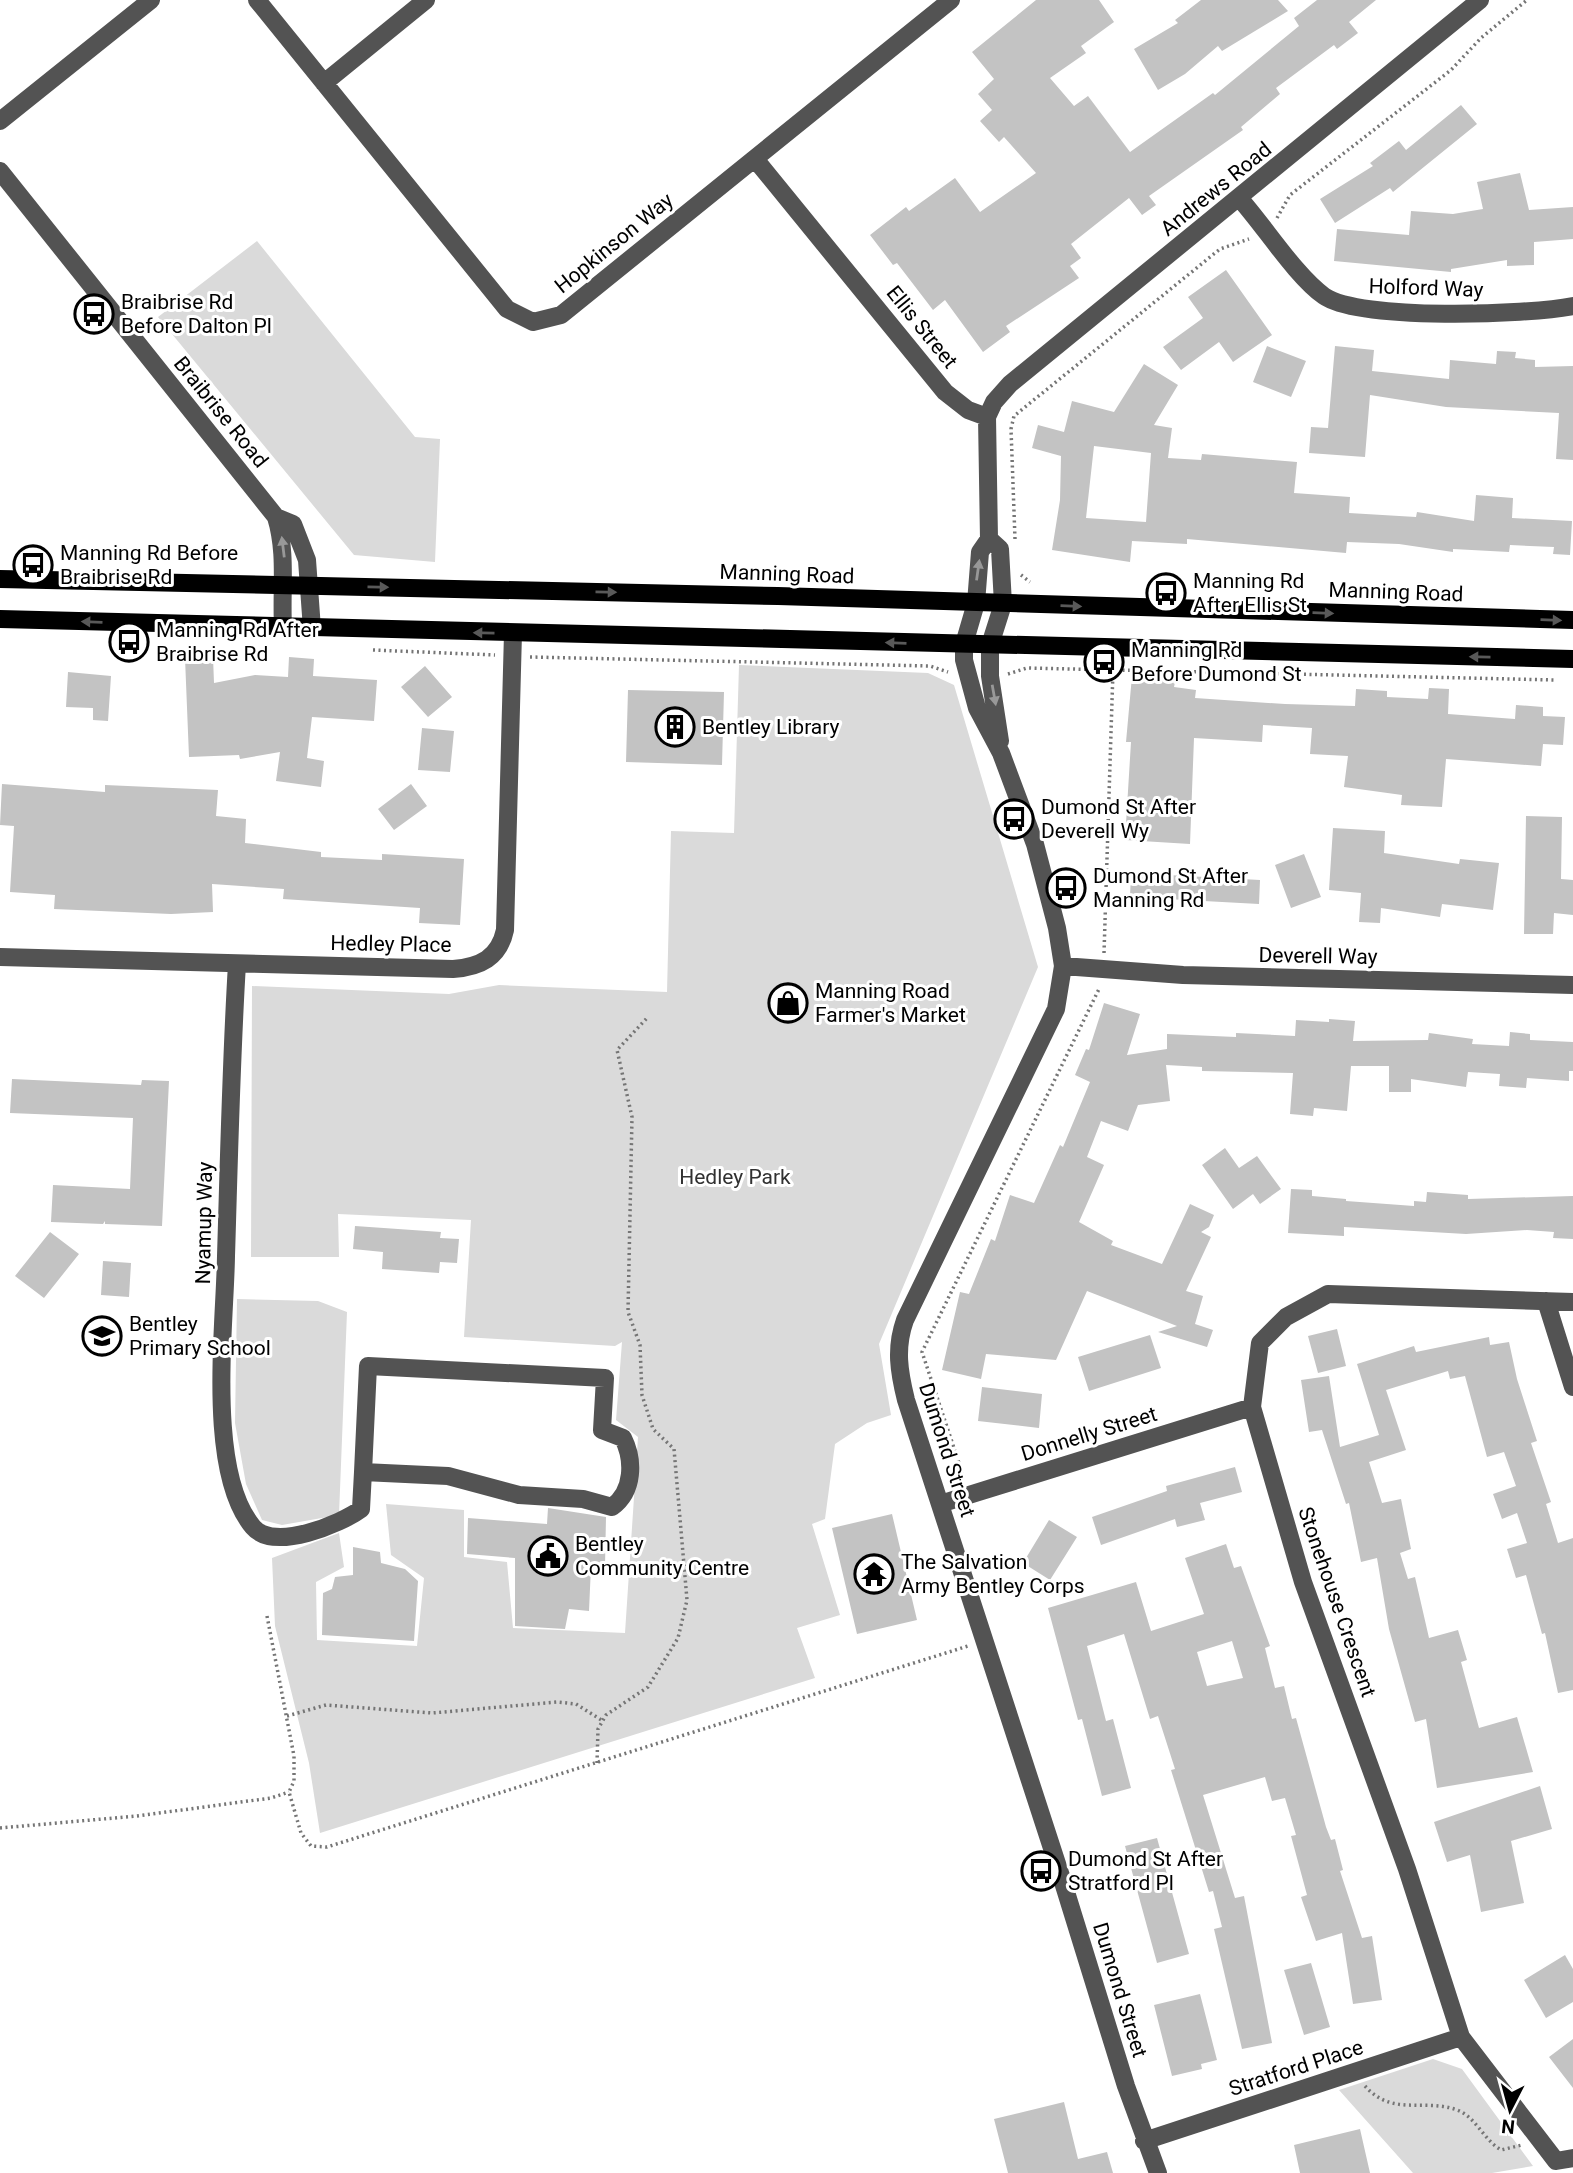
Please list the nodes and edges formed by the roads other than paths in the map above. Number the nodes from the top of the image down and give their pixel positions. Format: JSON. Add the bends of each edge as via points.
{"nodes":[{"id":1,"x":151,"y":0,"type":"edge"},
{"id":2,"x":257,"y":0,"type":"edge"},
{"id":3,"x":426,"y":0,"type":"edge"},
{"id":4,"x":951,"y":0,"type":"edge"},
{"id":5,"x":1480,"y":0,"type":"edge"},
{"id":6,"x":324,"y":83,"type":"junction"},
{"id":7,"x":0,"y":121,"type":"edge"},
{"id":8,"x":755,"y":159,"type":"junction"},
{"id":9,"x":0,"y":171,"type":"edge"},
{"id":10,"x":1240,"y":200,"type":"junction"},
{"id":11,"x":1573,"y":306,"type":"edge"},
{"id":12,"x":987,"y":417,"type":"junction"},
{"id":13,"x":276,"y":517,"type":"junction"},
{"id":14,"x":989,"y":539,"type":"junction"},
{"id":15,"x":0,"y":579,"type":"edge"},
{"id":16,"x":281,"y":585,"type":"junction"},
{"id":17,"x":310,"y":586,"type":"junction"},
{"id":18,"x":976,"y":603,"type":"junction"},
{"id":19,"x":1003,"y":604,"type":"junction"},
{"id":20,"x":0,"y":619,"type":"edge"},
{"id":21,"x":1573,"y":620,"type":"edge"},
{"id":22,"x":283,"y":627,"type":"junction"},
{"id":23,"x":312,"y":629,"type":"junction"},
{"id":24,"x":513,"y":633,"type":"junction"},
{"id":25,"x":964,"y":645,"type":"junction"},
{"id":26,"x":990,"y":645,"type":"junction"},
{"id":27,"x":1573,"y":659,"type":"edge"},
{"id":28,"x":1002,"y":752,"type":"junction"},
{"id":29,"x":0,"y":957,"type":"edge"},
{"id":30,"x":237,"y":964,"type":"junction"},
{"id":31,"x":1063,"y":965,"type":"junction"},
{"id":32,"x":1573,"y":985,"type":"edge"},
{"id":33,"x":1546,"y":1301,"type":"junction"},
{"id":34,"x":1573,"y":1302,"type":"edge"},
{"id":35,"x":1573,"y":1387,"type":"edge"},
{"id":36,"x":1252,"y":1407,"type":"junction"},
{"id":37,"x":363,"y":1472,"type":"junction"},
{"id":38,"x":940,"y":1504,"type":"junction"},
{"id":39,"x":1461,"y":2037,"type":"junction"},
{"id":40,"x":1144,"y":2141,"type":"junction"},
{"id":41,"x":1564,"y":2160,"type":"edge"},
{"id":42,"x":1158,"y":2173,"type":"edge"}],
"edges":[{"from":1,"to":7,"type":"street"},
{"from":2,"to":6,"type":"street","name":"Hopkinson Way"},
{"from":3,"to":6,"type":"street"},
{"from":4,"to":8,"type":"street","name":"Hopkinson Way"},
{"from":5,"to":10,"type":"street","name":"Andrews Road"},
{"from":6,"to":8,"type":"street","name":"Hopkinson Way","via":[[507,309],[533,322],[561,315]]},
{"from":8,"to":12,"type":"street","name":"Ellis Street","via":[[945,392],[968,410]]},
{"from":9,"to":13,"type":"street","name":"Braibrise Road"},
{"from":10,"to":11,"type":"street","name":"Holford Way","via":[[1314,288],[1336,303],[1352,308],[1494,313]]},
{"from":10,"to":12,"type":"street","name":"Andrews Road","via":[[1010,384]]},
{"from":12,"to":14,"type":"street"},
{"from":16,"to":13,"type":"street","name":"Braibrise Road","one_way":true,"via":[[285,559]]},
{"from":13,"to":17,"type":"street","name":"Braibrise Road","via":[[293,524],[307,560]]},
{"from":18,"to":14,"type":"street","one_way":true,"via":[[980,552]]},
{"from":14,"to":19,"type":"street","via":[[1000,549]]},
{"from":15,"to":16,"type":"main road","name":"Manning Road"},
{"from":16,"to":17,"type":"main road","name":"Manning Road"},
{"from":16,"to":22,"type":"street","name":"Braibrise Road"},
{"from":17,"to":18,"type":"main road","name":"Manning Road","one_way":true},
{"from":17,"to":23,"type":"street","name":"Braibrise Road"},
{"from":18,"to":19,"type":"main road","name":"Manning Road"},
{"from":18,"to":25,"type":"street","name":"Dumond Street"},
{"from":19,"to":21,"type":"main road","name":"Manning Road","one_way":true},
{"from":19,"to":26,"type":"street","name":"Dumond Street"},
{"from":22,"to":20,"type":"main road","one_way":true},
{"from":22,"to":23,"type":"main road"},
{"from":24,"to":23,"type":"main road","one_way":true},
{"from":25,"to":24,"type":"main road","one_way":true},
{"from":24,"to":30,"type":"street","name":"Hedley Place","via":[[505,930],[497,951],[477,965],[453,969]]},
{"from":25,"to":26,"type":"main road"},
{"from":25,"to":28,"type":"street","name":"Dumond Street","via":[[977,708]]},
{"from":27,"to":26,"type":"main road","one_way":true},
{"from":26,"to":28,"type":"street","name":"Dumond Street","one_way":true},
{"from":28,"to":31,"type":"street","name":"Dumond Street","via":[[1035,844]]},
{"from":29,"to":30,"type":"street","name":"Hedley Place"},
{"from":30,"to":37,"type":"street","name":"Nyamup Way","via":[[221,1392],[227,1458],[240,1504],[255,1530],[273,1536],[344,1522],[361,1509]]},
{"from":31,"to":32,"type":"street","name":"Deverell Way","via":[[1183,975]]},
{"from":31,"to":38,"type":"street","name":"Dumond Street","via":[[1049,1028],[900,1335],[901,1379]]},
{"from":33,"to":34,"type":"street","name":"Stonehouse Crescent"},
{"from":33,"to":35,"type":"street"},
{"from":33,"to":36,"type":"street","name":"Stonehouse Crescent","via":[[1328,1294],[1286,1317],[1260,1343]]},
{"from":36,"to":38,"type":"street","name":"Donnelly Street"},
{"from":36,"to":39,"type":"street","name":"Stonehouse Crescent","via":[[1303,1582],[1407,1869]]},
{"from":37,"to":37,"type":"street","via":[[368,1366],[605,1378],[602,1430],[623,1438],[631,1455],[627,1488],[612,1507],[583,1499],[519,1496],[448,1476]]},
{"from":38,"to":40,"type":"street","name":"Dumond Street"},
{"from":39,"to":40,"type":"street","name":"Stratford Place"},
{"from":39,"to":41,"type":"street","name":"Stonehouse Crescent","via":[[1537,2137]]},
{"from":40,"to":42,"type":"street","name":"Dumond Street"}]}
